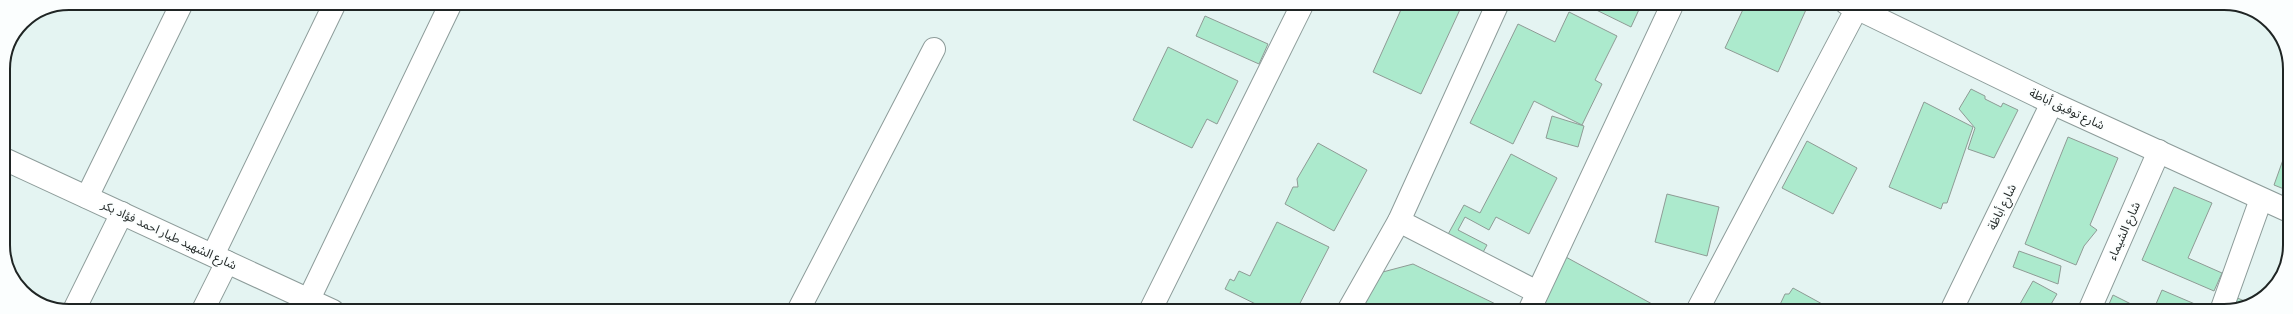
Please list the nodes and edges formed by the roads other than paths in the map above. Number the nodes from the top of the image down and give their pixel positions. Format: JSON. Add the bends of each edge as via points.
{"nodes":[{"id":1,"x":179,"y":10,"type":"edge"},
{"id":2,"x":332,"y":10,"type":"edge"},
{"id":3,"x":448,"y":10,"type":"edge"},
{"id":4,"x":1300,"y":10,"type":"edge"},
{"id":5,"x":1495,"y":10,"type":"edge"},
{"id":6,"x":1670,"y":10,"type":"edge"},
{"id":7,"x":1849,"y":10,"type":"edge"},
{"id":8,"x":1859,"y":10,"type":"edge"},
{"id":9,"x":934,"y":49,"type":"dead end"},
{"id":10,"x":2052,"y":103,"type":"junction"},
{"id":11,"x":2159,"y":151,"type":"junction"},
{"id":12,"x":10,"y":165,"type":"edge"},
{"id":13,"x":87,"y":197,"type":"junction"},
{"id":14,"x":2261,"y":199,"type":"junction"},
{"id":15,"x":2283,"y":208,"type":"edge"},
{"id":16,"x":122,"y":213,"type":"junction"},
{"id":17,"x":1399,"y":221,"type":"junction"},
{"id":18,"x":220,"y":258,"type":"junction"},
{"id":19,"x":309,"y":299,"type":"junction"},
{"id":20,"x":1533,"y":301,"type":"edge"},
{"id":21,"x":77,"y":304,"type":"edge"},
{"id":22,"x":205,"y":304,"type":"edge"},
{"id":23,"x":320,"y":304,"type":"edge"},
{"id":24,"x":802,"y":304,"type":"edge"},
{"id":25,"x":1153,"y":304,"type":"edge"},
{"id":26,"x":1352,"y":304,"type":"edge"},
{"id":27,"x":1701,"y":304,"type":"edge"},
{"id":28,"x":1954,"y":304,"type":"edge"},
{"id":29,"x":2092,"y":304,"type":"edge"},
{"id":30,"x":2223,"y":304,"type":"edge"}],
"edges":[{"from":1,"to":13,"type":"street"},
{"from":2,"to":18,"type":"street"},
{"from":3,"to":19,"type":"street"},
{"from":4,"to":25,"type":"street"},
{"from":5,"to":17,"type":"street"},
{"from":6,"to":20,"type":"street"},
{"from":7,"to":27,"type":"street"},
{"from":8,"to":10,"type":"street","name":"شارع توفيق أباظة"},
{"from":9,"to":24,"type":"street"},
{"from":10,"to":11,"type":"street","name":"شارع توفيق أباظة"},
{"from":10,"to":28,"type":"street","name":"شارع أباظة"},
{"from":11,"to":14,"type":"street","name":"شارع توفيق أباظة"},
{"from":11,"to":29,"type":"street","name":"شارع الشيماء"},
{"from":12,"to":13,"type":"street","name":"شارع الشهيد طيار احمد فؤاد بكر"},
{"from":13,"to":16,"type":"street","name":"شارع الشهيد طيار احمد فؤاد بكر"},
{"from":14,"to":15,"type":"street","name":"شارع توفيق أباظة"},
{"from":14,"to":30,"type":"street"},
{"from":16,"to":18,"type":"street","name":"شارع الشهيد طيار احمد فؤاد بكر"},
{"from":16,"to":21,"type":"street"},
{"from":17,"to":20,"type":"street"},
{"from":17,"to":26,"type":"street"},
{"from":18,"to":19,"type":"street","name":"شارع الشهيد طيار احمد فؤاد بكر"},
{"from":18,"to":22,"type":"street"},
{"from":19,"to":23,"type":"street","name":"شارع الشهيد طيار احمد فؤاد بكر"}]}
